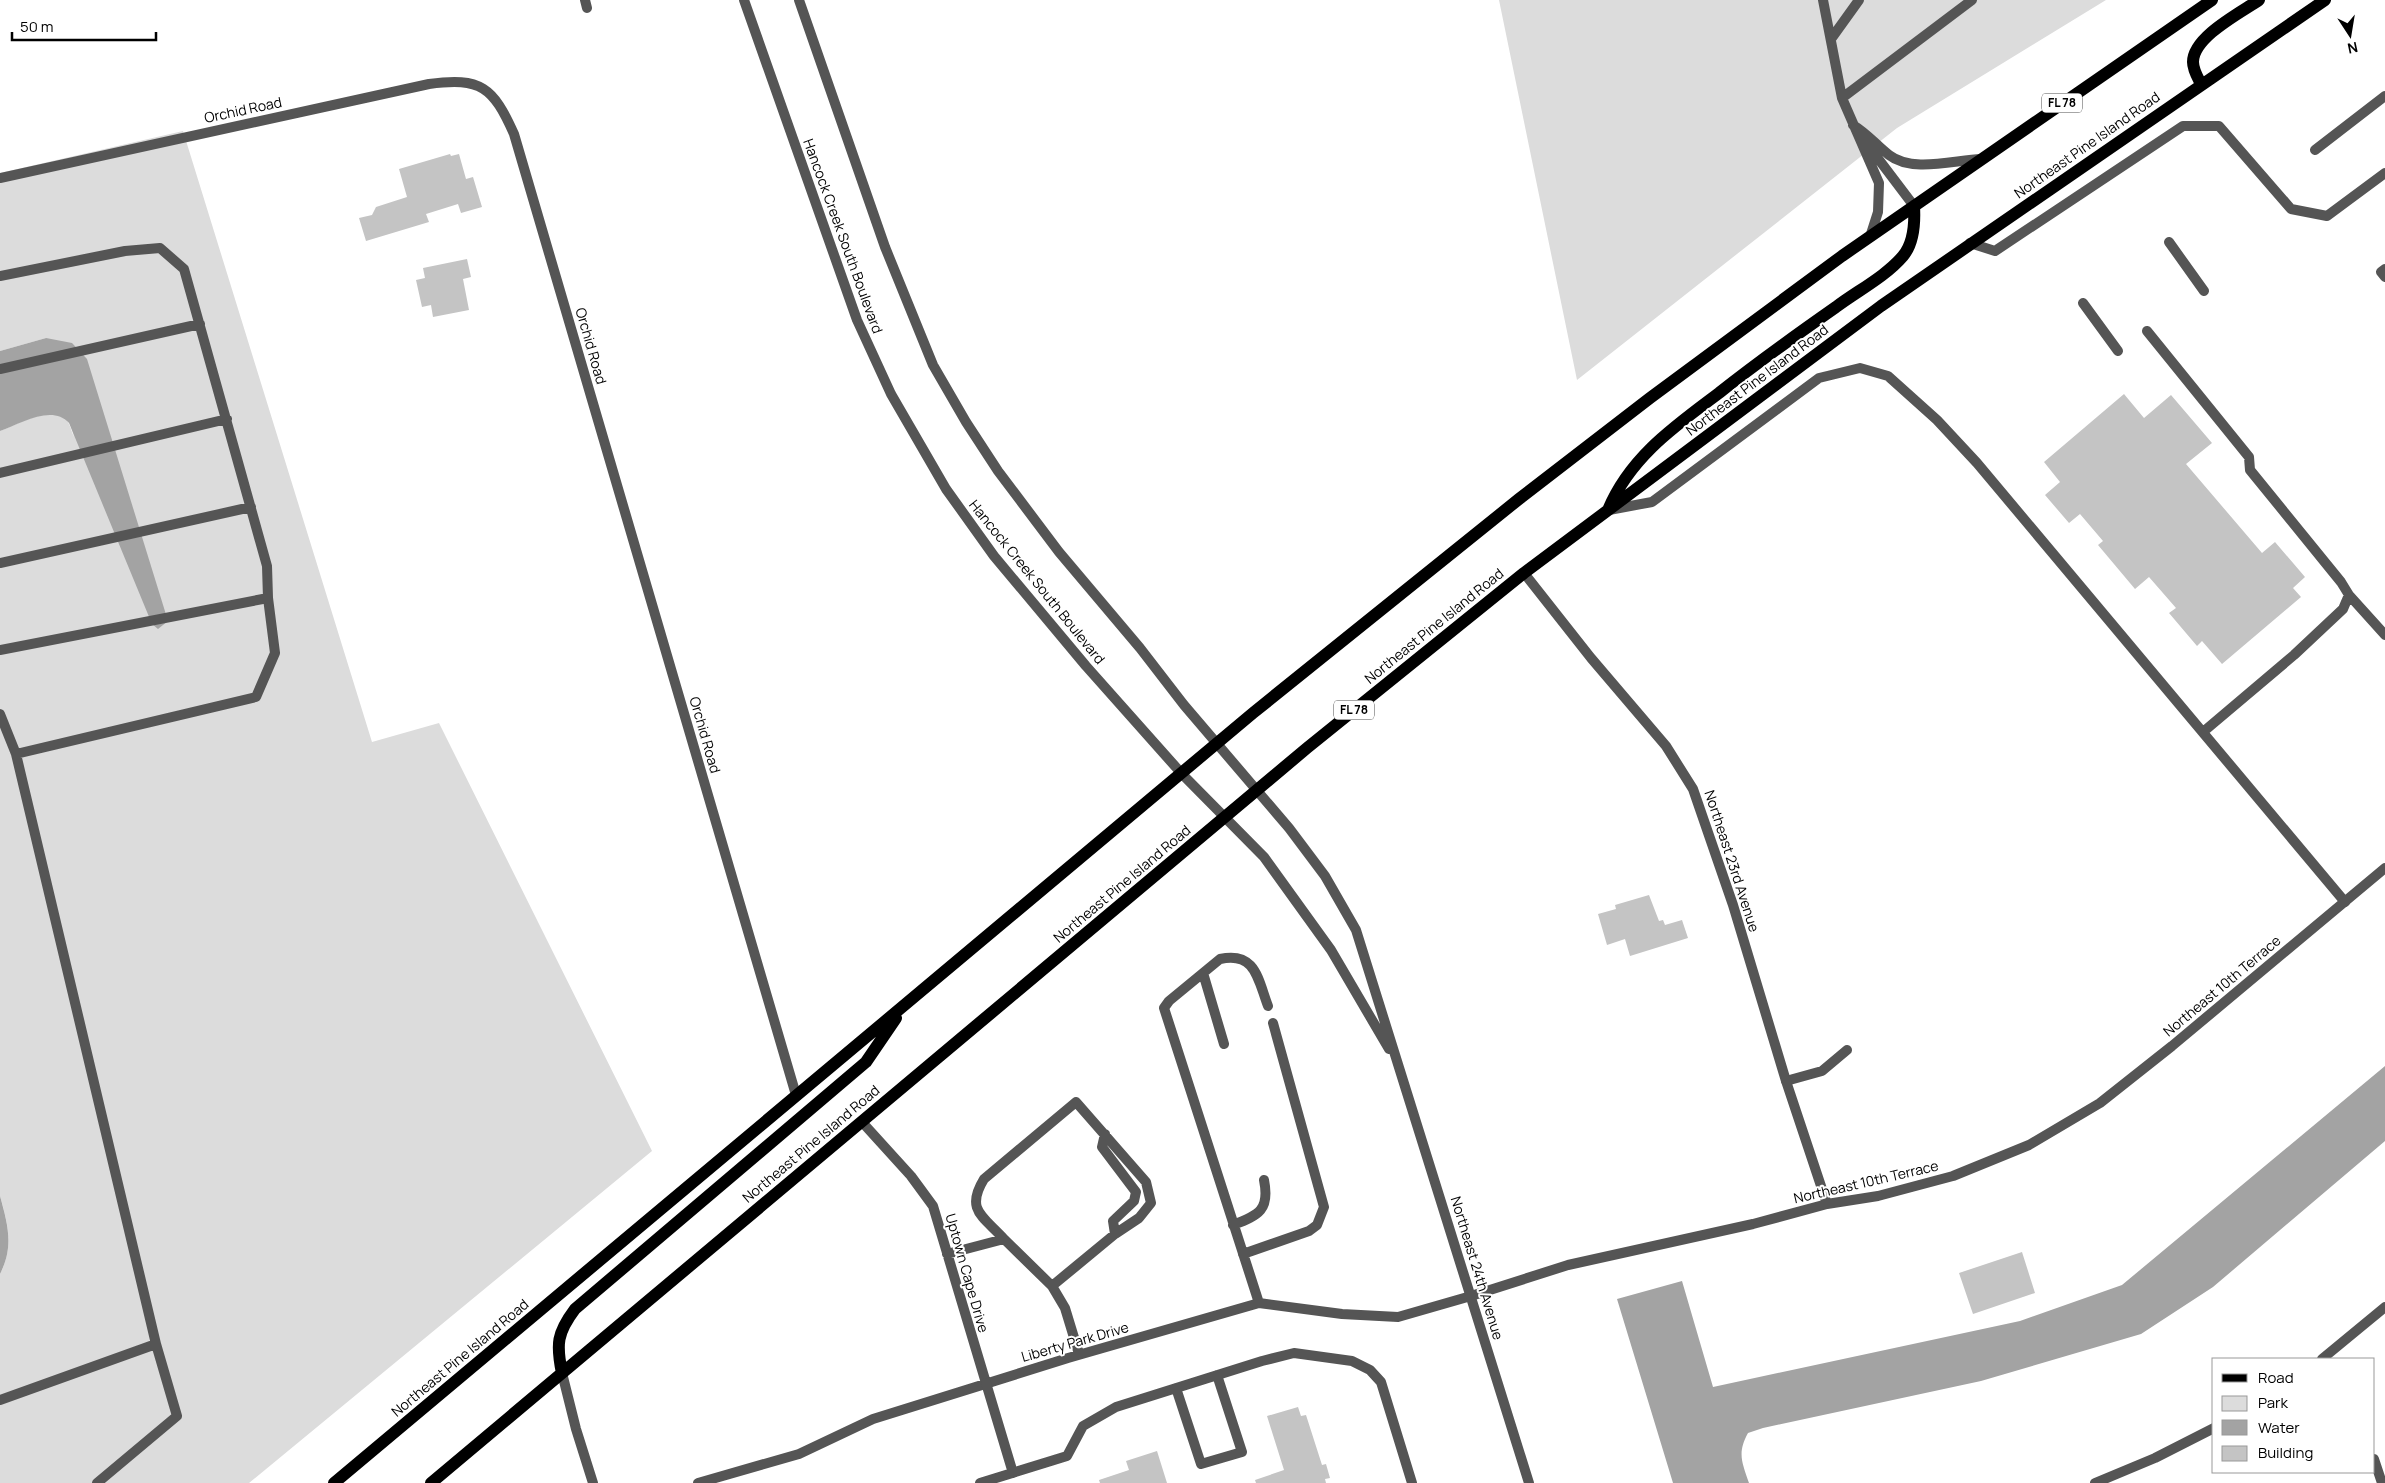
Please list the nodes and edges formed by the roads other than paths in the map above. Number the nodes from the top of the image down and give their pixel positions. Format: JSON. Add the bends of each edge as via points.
{"nodes":[{"id":1,"x":744,"y":0,"type":"edge"},
{"id":2,"x":799,"y":0,"type":"edge"},
{"id":3,"x":1823,"y":0,"type":"edge"},
{"id":4,"x":1859,"y":0,"type":"edge"},
{"id":5,"x":1972,"y":0,"type":"edge"},
{"id":6,"x":2212,"y":0,"type":"edge"},
{"id":7,"x":2259,"y":0,"type":"edge"},
{"id":8,"x":2325,"y":0,"type":"edge"},
{"id":9,"x":1831,"y":39,"type":"junction"},
{"id":10,"x":2201,"y":84,"type":"junction"},
{"id":11,"x":2385,"y":96,"type":"edge"},
{"id":12,"x":1842,"y":98,"type":"junction"},
{"id":13,"x":1853,"y":125,"type":"junction"},
{"id":14,"x":2314,"y":150,"type":"dead end"},
{"id":15,"x":1982,"y":159,"type":"junction"},
{"id":16,"x":2385,"y":173,"type":"edge"},
{"id":17,"x":0,"y":178,"type":"edge"},
{"id":18,"x":1914,"y":206,"type":"junction"},
{"id":19,"x":1870,"y":237,"type":"junction"},
{"id":20,"x":2169,"y":242,"type":"dead end"},
{"id":21,"x":1970,"y":243,"type":"junction"},
{"id":22,"x":2385,"y":269,"type":"edge"},
{"id":23,"x":0,"y":276,"type":"edge"},
{"id":24,"x":2385,"y":277,"type":"edge"},
{"id":25,"x":2204,"y":291,"type":"dead end"},
{"id":26,"x":2083,"y":303,"type":"dead end"},
{"id":27,"x":200,"y":324,"type":"junction"},
{"id":28,"x":2147,"y":331,"type":"dead end"},
{"id":29,"x":2118,"y":351,"type":"dead end"},
{"id":30,"x":0,"y":369,"type":"edge"},
{"id":31,"x":227,"y":418,"type":"junction"},
{"id":32,"x":0,"y":473,"type":"edge"},
{"id":33,"x":251,"y":507,"type":"junction"},
{"id":34,"x":1608,"y":510,"type":"junction"},
{"id":35,"x":0,"y":563,"type":"edge"},
{"id":36,"x":1524,"y":573,"type":"junction"},
{"id":37,"x":2349,"y":596,"type":"junction"},
{"id":38,"x":268,"y":598,"type":"junction"},
{"id":39,"x":2385,"y":635,"type":"edge"},
{"id":40,"x":0,"y":650,"type":"edge"},
{"id":41,"x":0,"y":714,"type":"edge"},
{"id":42,"x":2203,"y":732,"type":"junction"},
{"id":43,"x":1218,"y":743,"type":"junction"},
{"id":44,"x":16,"y":754,"type":"junction"},
{"id":45,"x":1182,"y":774,"type":"junction"},
{"id":46,"x":1256,"y":791,"type":"junction"},
{"id":47,"x":1224,"y":818,"type":"junction"},
{"id":48,"x":2385,"y":868,"type":"edge"},
{"id":49,"x":2345,"y":902,"type":"junction"},
{"id":50,"x":1203,"y":973,"type":"junction"},
{"id":51,"x":904,"y":1005,"type":"junction"},
{"id":52,"x":1268,"y":1006,"type":"dead end"},
{"id":53,"x":1273,"y":1022,"type":"dead end"},
{"id":54,"x":1224,"y":1044,"type":"dead end"},
{"id":55,"x":1847,"y":1050,"type":"dead end"},
{"id":56,"x":1397,"y":1062,"type":"junction"},
{"id":57,"x":1786,"y":1080,"type":"junction"},
{"id":58,"x":796,"y":1095,"type":"junction"},
{"id":59,"x":862,"y":1122,"type":"junction"},
{"id":60,"x":1105,"y":1134,"type":"junction"},
{"id":61,"x":1264,"y":1180,"type":"dead end"},
{"id":62,"x":1826,"y":1204,"type":"junction"},
{"id":63,"x":1233,"y":1225,"type":"junction"},
{"id":64,"x":1115,"y":1234,"type":"junction"},
{"id":65,"x":1004,"y":1239,"type":"junction"},
{"id":66,"x":947,"y":1254,"type":"junction"},
{"id":67,"x":1243,"y":1254,"type":"junction"},
{"id":68,"x":1052,"y":1286,"type":"junction"},
{"id":69,"x":1471,"y":1296,"type":"junction"},
{"id":70,"x":1259,"y":1303,"type":"junction"},
{"id":71,"x":2385,"y":1307,"type":"edge"},
{"id":72,"x":156,"y":1344,"type":"junction"},
{"id":73,"x":1079,"y":1354,"type":"junction"},
{"id":74,"x":2323,"y":1358,"type":"edge"},
{"id":75,"x":562,"y":1373,"type":"junction"},
{"id":76,"x":1217,"y":1375,"type":"junction"},
{"id":77,"x":986,"y":1383,"type":"junction"},
{"id":78,"x":1176,"y":1388,"type":"junction"},
{"id":79,"x":0,"y":1400,"type":"edge"},
{"id":80,"x":2212,"y":1429,"type":"edge"},
{"id":81,"x":2375,"y":1462,"type":"edge"},
{"id":82,"x":1013,"y":1473,"type":"junction"},
{"id":83,"x":97,"y":1483,"type":"edge"},
{"id":84,"x":334,"y":1483,"type":"edge"},
{"id":85,"x":431,"y":1483,"type":"edge"},
{"id":86,"x":593,"y":1483,"type":"edge"},
{"id":87,"x":698,"y":1483,"type":"edge"},
{"id":88,"x":980,"y":1483,"type":"edge"},
{"id":89,"x":1412,"y":1483,"type":"edge"},
{"id":90,"x":1529,"y":1483,"type":"edge"},
{"id":91,"x":2095,"y":1483,"type":"edge"},
{"id":92,"x":2382,"y":1483,"type":"edge"}],
"edges":[{"from":1,"to":45,"type":"street","name":"Hancock Creek South Boulevard","via":[[842,282],[891,394],[968,523],[1086,666]]},
{"from":2,"to":43,"type":"street","via":[[885,247],[934,365],[966,422],[1003,479],[1059,552]]},
{"from":3,"to":9,"type":"street"},
{"from":4,"to":9,"type":"street"},
{"from":5,"to":12,"type":"street"},
{"from":6,"to":15,"type":"main road","name":"Northeast Pine Island Road","number":"FL 78"},
{"from":7,"to":10,"type":"main road","via":[[2207,36],[2196,49],[2193,62]]},
{"from":8,"to":10,"type":"main road","name":"Northeast Pine Island Road","number":"FL 78"},
{"from":9,"to":12,"type":"street"},
{"from":10,"to":21,"type":"main road","name":"Northeast Pine Island Road","number":"FL 78"},
{"from":11,"to":14,"type":"street"},
{"from":12,"to":13,"type":"street"},
{"from":13,"to":15,"type":"street","via":[[1899,161],[1926,165]]},
{"from":13,"to":18,"type":"street"},
{"from":13,"to":19,"type":"street","via":[[1879,183],[1878,212]]},
{"from":15,"to":18,"type":"main road","name":"Northeast Pine Island Road","number":"FL 78"},
{"from":16,"to":21,"type":"street","via":[[2327,216],[2291,209],[2219,126],[2183,126],[1996,251]]},
{"from":17,"to":58,"type":"street","name":"Orchid Road","via":[[429,84],[456,80],[483,86],[503,110],[514,134]]},
{"from":18,"to":19,"type":"main road","name":"Northeast Pine Island Road","number":"FL 78"},
{"from":18,"to":34,"type":"main road","via":[[1912,240],[1903,256],[1665,434],[1636,462],[1616,491]]},
{"from":19,"to":43,"type":"main road","name":"Northeast Pine Island Road","number":"FL 78","via":[[1650,398],[1519,499]]},
{"from":20,"to":25,"type":"street"},
{"from":21,"to":34,"type":"main road","name":"Northeast Pine Island Road","number":"FL 78"},
{"from":22,"to":24,"type":"street","via":[[2382,272]]},
{"from":23,"to":27,"type":"street","via":[[125,251],[160,248],[184,268]]},
{"from":26,"to":29,"type":"street"},
{"from":27,"to":30,"type":"street"},
{"from":27,"to":31,"type":"street"},
{"from":28,"to":37,"type":"street","via":[[2249,458],[2250,470]]},
{"from":31,"to":32,"type":"street"},
{"from":31,"to":33,"type":"street"},
{"from":33,"to":35,"type":"street"},
{"from":33,"to":38,"type":"street","via":[[267,566]]},
{"from":34,"to":36,"type":"main road","name":"Northeast Pine Island Road","number":"FL 78"},
{"from":34,"to":42,"type":"street","via":[[1652,502],[1820,378],[1860,368],[1888,376],[1938,420],[1977,463]]},
{"from":36,"to":46,"type":"main road","name":"Northeast Pine Island Road","number":"FL 78"},
{"from":36,"to":57,"type":"street","name":"Northeast 23rd Avenue","via":[[1666,746],[1693,789],[1733,905]]},
{"from":37,"to":39,"type":"street"},
{"from":37,"to":42,"type":"street","via":[[2343,609],[2294,655]]},
{"from":38,"to":40,"type":"street"},
{"from":38,"to":44,"type":"street","via":[[275,653],[256,697]]},
{"from":41,"to":44,"type":"street"},
{"from":42,"to":49,"type":"street"},
{"from":43,"to":45,"type":"main road","name":"Northeast Pine Island Road","number":"FL 78"},
{"from":43,"to":46,"type":"street"},
{"from":44,"to":72,"type":"street"},
{"from":45,"to":47,"type":"street","name":"Hancock Creek South Boulevard"},
{"from":45,"to":51,"type":"main road","name":"Northeast Pine Island Road","number":"FL 78"},
{"from":46,"to":47,"type":"main road","name":"Northeast Pine Island Road","number":"FL 78"},
{"from":46,"to":56,"type":"street","name":"Northeast 24th Avenue","via":[[1289,828],[1342,902],[1356,930]]},
{"from":47,"to":56,"type":"street","name":"Northeast 24th Avenue","via":[[1264,857],[1331,950]]},
{"from":47,"to":59,"type":"main road","name":"Northeast Pine Island Road","number":"FL 78"},
{"from":48,"to":49,"type":"street","name":"Northeast 10th Terrace"},
{"from":49,"to":62,"type":"street","name":"Northeast 10th Terrace","via":[[2172,1046],[2100,1103],[2066,1125],[1992,1162],[1953,1176],[1878,1196]]},
{"from":50,"to":52,"type":"street","via":[[1220,959],[1241,957],[1253,967]]},
{"from":50,"to":54,"type":"street"},
{"from":50,"to":63,"type":"street","via":[[1164,1008]]},
{"from":51,"to":58,"type":"main road","name":"Northeast Pine Island Road","number":"FL 78"},
{"from":51,"to":75,"type":"main road","name":"Northeast Pine Island Road","via":[[866,1062],[575,1309],[562,1326],[558,1344]]},
{"from":53,"to":67,"type":"street","via":[[1324,1207],[1317,1225],[1309,1231]]},
{"from":55,"to":57,"type":"street","via":[[1822,1071]]},
{"from":56,"to":69,"type":"street","name":"Northeast 24th Avenue"},
{"from":57,"to":62,"type":"street","name":"Northeast 23rd Avenue"},
{"from":58,"to":84,"type":"main road","name":"Northeast Pine Island Road","number":"FL 78"},
{"from":59,"to":66,"type":"street","name":"Uptown Cape Drive","via":[[911,1176],[933,1206]]},
{"from":59,"to":75,"type":"main road","name":"Northeast Pine Island Road","number":"FL 78"},
{"from":60,"to":64,"type":"street","via":[[1102,1147],[1136,1192],[1134,1201],[1113,1221]]},
{"from":60,"to":64,"type":"street","via":[[1146,1182],[1151,1202],[1139,1218]]},
{"from":60,"to":65,"type":"street","via":[[1076,1102],[984,1179],[975,1194],[976,1208]]},
{"from":61,"to":63,"type":"street","via":[[1266,1204],[1262,1211]]},
{"from":62,"to":69,"type":"street","name":"Northeast 10th Terrace","via":[[1753,1224],[1568,1265]]},
{"from":63,"to":67,"type":"street"},
{"from":64,"to":68,"type":"street"},
{"from":65,"to":66,"type":"street"},
{"from":65,"to":68,"type":"street"},
{"from":66,"to":77,"type":"street","name":"Uptown Cape Drive"},
{"from":67,"to":70,"type":"street"},
{"from":68,"to":73,"type":"street","via":[[1065,1308]]},
{"from":69,"to":70,"type":"street","name":"Liberty Park Drive","via":[[1398,1317],[1342,1314]]},
{"from":69,"to":90,"type":"street","name":"Northeast 24th Avenue"},
{"from":70,"to":73,"type":"street","name":"Liberty Park Drive"},
{"from":71,"to":74,"type":"street"},
{"from":72,"to":79,"type":"street"},
{"from":72,"to":83,"type":"street","via":[[177,1416]]},
{"from":73,"to":77,"type":"street","name":"Liberty Park Drive"},
{"from":75,"to":85,"type":"main road","name":"Northeast Pine Island Road","number":"FL 78"},
{"from":75,"to":86,"type":"street"},
{"from":76,"to":78,"type":"street"},
{"from":76,"to":78,"type":"street","via":[[1242,1452],[1201,1464]]},
{"from":76,"to":89,"type":"street","via":[[1294,1353],[1352,1361],[1370,1370],[1380,1382]]},
{"from":77,"to":82,"type":"street","name":"Uptown Cape Drive"},
{"from":77,"to":87,"type":"street","name":"Liberty Park Drive","via":[[873,1418],[799,1454]]},
{"from":78,"to":82,"type":"street","via":[[1116,1407],[1082,1426],[1067,1456]]},
{"from":80,"to":91,"type":"street"},
{"from":81,"to":92,"type":"street"},
{"from":82,"to":88,"type":"street"}]}
